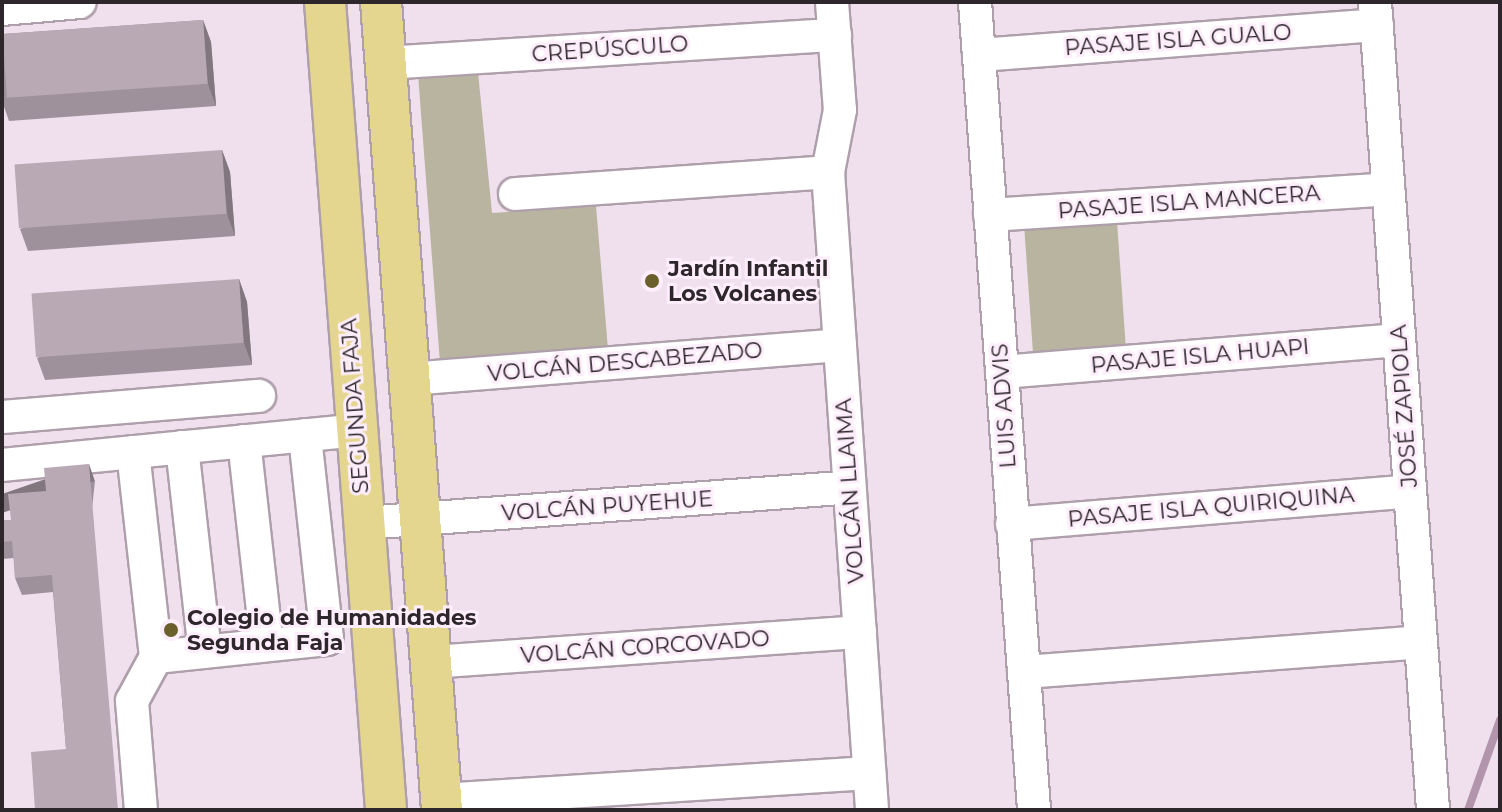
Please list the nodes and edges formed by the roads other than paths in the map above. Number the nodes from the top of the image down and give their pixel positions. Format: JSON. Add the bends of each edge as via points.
{"nodes":[{"id":1,"x":80,"y":2,"type":"edge"},
{"id":2,"x":325,"y":2,"type":"edge"},
{"id":3,"x":381,"y":2,"type":"edge"},
{"id":4,"x":832,"y":2,"type":"edge"},
{"id":5,"x":975,"y":2,"type":"edge"},
{"id":6,"x":2,"y":9,"type":"edge"},
{"id":7,"x":1376,"y":13,"type":"edge"},
{"id":8,"x":835,"y":35,"type":"junction"},
{"id":9,"x":979,"y":55,"type":"junction"},
{"id":10,"x":385,"y":63,"type":"junction"},
{"id":11,"x":828,"y":172,"type":"junction"},
{"id":12,"x":1388,"y":189,"type":"junction"},
{"id":13,"x":515,"y":194,"type":"dead end"},
{"id":14,"x":990,"y":215,"type":"junction"},
{"id":15,"x":1399,"y":340,"type":"junction"},
{"id":16,"x":840,"y":345,"type":"junction"},
{"id":17,"x":1002,"y":372,"type":"junction"},
{"id":18,"x":409,"y":379,"type":"junction"},
{"id":19,"x":259,"y":396,"type":"dead end"},
{"id":20,"x":2,"y":417,"type":"edge"},
{"id":21,"x":357,"y":430,"type":"junction"},
{"id":22,"x":305,"y":435,"type":"junction"},
{"id":23,"x":244,"y":441,"type":"junction"},
{"id":24,"x":182,"y":447,"type":"junction"},
{"id":25,"x":133,"y":452,"type":"junction"},
{"id":26,"x":2,"y":465,"type":"edge"},
{"id":27,"x":849,"y":487,"type":"junction"},
{"id":28,"x":1410,"y":491,"type":"junction"},
{"id":29,"x":420,"y":520,"type":"junction"},
{"id":30,"x":364,"y":523,"type":"junction"},
{"id":31,"x":1012,"y":524,"type":"junction"},
{"id":32,"x":860,"y":632,"type":"junction"},
{"id":33,"x":1421,"y":642,"type":"junction"},
{"id":34,"x":267,"y":645,"type":"junction"},
{"id":35,"x":205,"y":652,"type":"junction"},
{"id":36,"x":156,"y":657,"type":"junction"},
{"id":37,"x":431,"y":662,"type":"junction"},
{"id":38,"x":1024,"y":672,"type":"junction"},
{"id":39,"x":869,"y":773,"type":"junction"},
{"id":40,"x":441,"y":805,"type":"edge"},
{"id":41,"x":141,"y":810,"type":"edge"},
{"id":42,"x":386,"y":810,"type":"edge"},
{"id":43,"x":872,"y":810,"type":"edge"},
{"id":44,"x":1034,"y":810,"type":"edge"},
{"id":45,"x":1433,"y":810,"type":"edge"}],
"edges":[{"from":1,"to":6,"type":"street"},
{"from":2,"to":21,"type":"main road","name":"SEGUNDA FAJA"},
{"from":3,"to":10,"type":"main road"},
{"from":4,"to":8,"type":"street","name":"VOLCÁN LLAIMA"},
{"from":5,"to":9,"type":"street","name":"LUIS ADVIS"},
{"from":7,"to":9,"type":"street","name":"PASAJE ISLA GUALO"},
{"from":7,"to":12,"type":"street","name":"JOSÉ ZAPIOLA"},
{"from":8,"to":10,"type":"street","name":"CREPÚSCULO"},
{"from":8,"to":11,"type":"street","name":"VOLCÁN LLAIMA","via":[[840,110]]},
{"from":9,"to":14,"type":"street","name":"LUIS ADVIS"},
{"from":10,"to":18,"type":"main road"},
{"from":11,"to":13,"type":"street"},
{"from":11,"to":16,"type":"street","name":"VOLCÁN LLAIMA"},
{"from":12,"to":14,"type":"street","name":"PASAJE ISLA MANCERA"},
{"from":12,"to":15,"type":"street","name":"JOSÉ ZAPIOLA"},
{"from":14,"to":17,"type":"street","name":"LUIS ADVIS"},
{"from":15,"to":17,"type":"street","name":"PASAJE ISLA HUAPI"},
{"from":15,"to":28,"type":"street","name":"JOSÉ ZAPIOLA"},
{"from":16,"to":18,"type":"street","name":"VOLCÁN DESCABEZADO"},
{"from":16,"to":27,"type":"street","name":"VOLCÁN LLAIMA"},
{"from":17,"to":31,"type":"street","name":"LUIS ADVIS"},
{"from":18,"to":29,"type":"main road"},
{"from":19,"to":20,"type":"street"},
{"from":21,"to":22,"type":"street"},
{"from":21,"to":30,"type":"main road","name":"SEGUNDA FAJA"},
{"from":22,"to":23,"type":"street"},
{"from":22,"to":34,"type":"street","via":[[327,639]]},
{"from":23,"to":24,"type":"street"},
{"from":23,"to":34,"type":"street"},
{"from":24,"to":25,"type":"street"},
{"from":24,"to":35,"type":"street"},
{"from":25,"to":26,"type":"street"},
{"from":25,"to":36,"type":"street"},
{"from":27,"to":29,"type":"street","name":"VOLCÁN PUYEHUE"},
{"from":27,"to":32,"type":"street","name":"VOLCÁN LLAIMA"},
{"from":28,"to":31,"type":"street","name":"PASAJE ISLA QUIRIQUINA"},
{"from":28,"to":33,"type":"street","name":"JOSÉ ZAPIOLA"},
{"from":29,"to":30,"type":"street","name":"VOLCÁN PUYEHUE"},
{"from":29,"to":37,"type":"main road"},
{"from":30,"to":42,"type":"main road","name":"SEGUNDA FAJA"},
{"from":31,"to":38,"type":"street","name":"LUIS ADVIS"},
{"from":32,"to":37,"type":"street","name":"VOLCÁN CORCOVADO"},
{"from":32,"to":39,"type":"street","name":"VOLCÁN LLAIMA"},
{"from":33,"to":38,"type":"street"},
{"from":33,"to":45,"type":"street","name":"JOSÉ ZAPIOLA"},
{"from":34,"to":35,"type":"street"},
{"from":35,"to":36,"type":"street"},
{"from":36,"to":41,"type":"street","via":[[132,701]]},
{"from":37,"to":40,"type":"main road"},
{"from":38,"to":44,"type":"street","name":"LUIS ADVIS"},
{"from":39,"to":40,"type":"street"},
{"from":39,"to":43,"type":"street","name":"VOLCÁN LLAIMA"}]}
